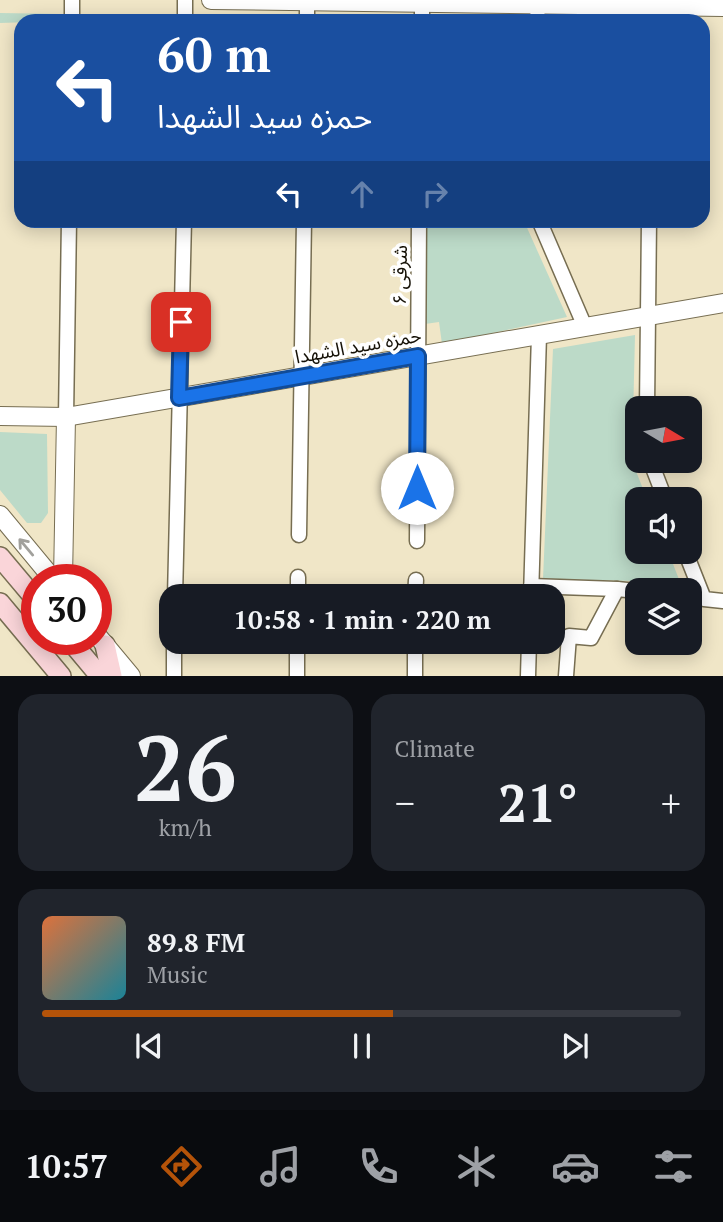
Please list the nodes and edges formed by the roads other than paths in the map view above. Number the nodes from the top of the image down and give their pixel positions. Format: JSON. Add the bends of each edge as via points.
{"nodes":[{"id":1,"x":211,"y":0,"type":"edge"},
{"id":2,"x":307,"y":1,"type":"edge"},
{"id":3,"x":363,"y":1,"type":"edge"},
{"id":4,"x":723,"y":8,"type":"edge"},
{"id":5,"x":422,"y":12,"type":"edge"},
{"id":6,"x":538,"y":13,"type":"edge"},
{"id":7,"x":654,"y":14,"type":"edge"},
{"id":8,"x":69,"y":228,"type":"edge"},
{"id":9,"x":184,"y":228,"type":"edge"},
{"id":10,"x":304,"y":228,"type":"edge"},
{"id":11,"x":419,"y":228,"type":"edge"},
{"id":12,"x":542,"y":228,"type":"edge"},
{"id":13,"x":649,"y":228,"type":"edge"},
{"id":14,"x":723,"y":303,"type":"edge"},
{"id":15,"x":647,"y":316,"type":"junction"},
{"id":16,"x":585,"y":327,"type":"junction"},
{"id":17,"x":539,"y":335,"type":"junction"},
{"id":18,"x":418,"y":356,"type":"junction"},
{"id":19,"x":301,"y":376,"type":"junction"},
{"id":20,"x":646,"y":396,"type":"edge"},
{"id":21,"x":179,"y":398,"type":"junction"},
{"id":22,"x":0,"y":416,"type":"edge"},
{"id":23,"x":66,"y":417,"type":"junction"},
{"id":24,"x":0,"y":515,"type":"edge"},
{"id":25,"x":299,"y":535,"type":"dead end"},
{"id":26,"x":417,"y":541,"type":"dead end"},
{"id":27,"x":0,"y":557,"type":"edge"},
{"id":28,"x":41,"y":564,"type":"edge"},
{"id":29,"x":63,"y":564,"type":"edge"},
{"id":30,"x":298,"y":578,"type":"dead end"},
{"id":31,"x":415,"y":580,"type":"dead end"},
{"id":32,"x":21,"y":582,"type":"edge"},
{"id":33,"x":175,"y":584,"type":"edge"},
{"id":34,"x":298,"y":584,"type":"edge"},
{"id":35,"x":415,"y":584,"type":"edge"},
{"id":36,"x":531,"y":584,"type":"edge"},
{"id":37,"x":617,"y":589,"type":"junction"},
{"id":38,"x":625,"y":590,"type":"edge"},
{"id":39,"x":565,"y":591,"type":"edge"},
{"id":40,"x":702,"y":599,"type":"edge"},
{"id":41,"x":723,"y":601,"type":"edge"},
{"id":42,"x":0,"y":603,"type":"edge"},
{"id":43,"x":112,"y":653,"type":"edge"},
{"id":44,"x":174,"y":654,"type":"edge"},
{"id":45,"x":297,"y":654,"type":"edge"},
{"id":46,"x":415,"y":654,"type":"edge"},
{"id":47,"x":529,"y":654,"type":"edge"},
{"id":48,"x":82,"y":655,"type":"edge"},
{"id":49,"x":106,"y":655,"type":"edge"},
{"id":50,"x":61,"y":676,"type":"edge"},
{"id":51,"x":100,"y":676,"type":"edge"},
{"id":52,"x":112,"y":676,"type":"edge"},
{"id":53,"x":131,"y":676,"type":"edge"},
{"id":54,"x":174,"y":676,"type":"edge"},
{"id":55,"x":297,"y":676,"type":"edge"},
{"id":56,"x":415,"y":676,"type":"edge"},
{"id":57,"x":528,"y":676,"type":"edge"},
{"id":58,"x":566,"y":676,"type":"edge"}],
"edges":[{"from":1,"to":2,"type":"street"},
{"from":2,"to":3,"type":"street"},
{"from":3,"to":5,"type":"street"},
{"from":4,"to":7,"type":"street"},
{"from":5,"to":6,"type":"street"},
{"from":6,"to":7,"type":"street"},
{"from":8,"to":23,"type":"street"},
{"from":9,"to":21,"type":"street"},
{"from":10,"to":19,"type":"street"},
{"from":11,"to":18,"type":"street","name":"۶ شرقی"},
{"from":12,"to":16,"type":"street"},
{"from":13,"to":15,"type":"street"},
{"from":14,"to":15,"type":"street","name":"حمزه سید الشهدا"},
{"from":15,"to":16,"type":"street","name":"حمزه سید الشهدا"},
{"from":15,"to":20,"type":"street"},
{"from":16,"to":17,"type":"street","name":"حمزه سید الشهدا"},
{"from":17,"to":18,"type":"street","name":"حمزه سید الشهدا"},
{"from":17,"to":36,"type":"street"},
{"from":18,"to":19,"type":"street","name":"حمزه سید الشهدا"},
{"from":18,"to":26,"type":"street","name":"۶ شرقی"},
{"from":19,"to":21,"type":"street","name":"حمزه سید الشهدا"},
{"from":19,"to":25,"type":"street"},
{"from":21,"to":23,"type":"street","name":"حمزه سید الشهدا"},
{"from":21,"to":33,"type":"street"},
{"from":22,"to":23,"type":"street","name":"حمزه سید الشهدا"},
{"from":23,"to":29,"type":"street"},
{"from":28,"to":24,"type":"street","one_way":true},
{"from":27,"to":32,"type":"main road"},
{"from":30,"to":34,"type":"street"},
{"from":31,"to":35,"type":"street"},
{"from":37,"to":38,"type":"street"},
{"from":37,"to":39,"type":"street"},
{"from":37,"to":58,"type":"street","via":[[591,638],[569,636]]},
{"from":40,"to":41,"type":"street"},
{"from":42,"to":50,"type":"main road"},
{"from":43,"to":53,"type":"street"},
{"from":44,"to":54,"type":"street"},
{"from":45,"to":55,"type":"street"},
{"from":46,"to":56,"type":"street"},
{"from":47,"to":57,"type":"street"},
{"from":48,"to":51,"type":"main road"},
{"from":49,"to":52,"type":"main road"}]}
